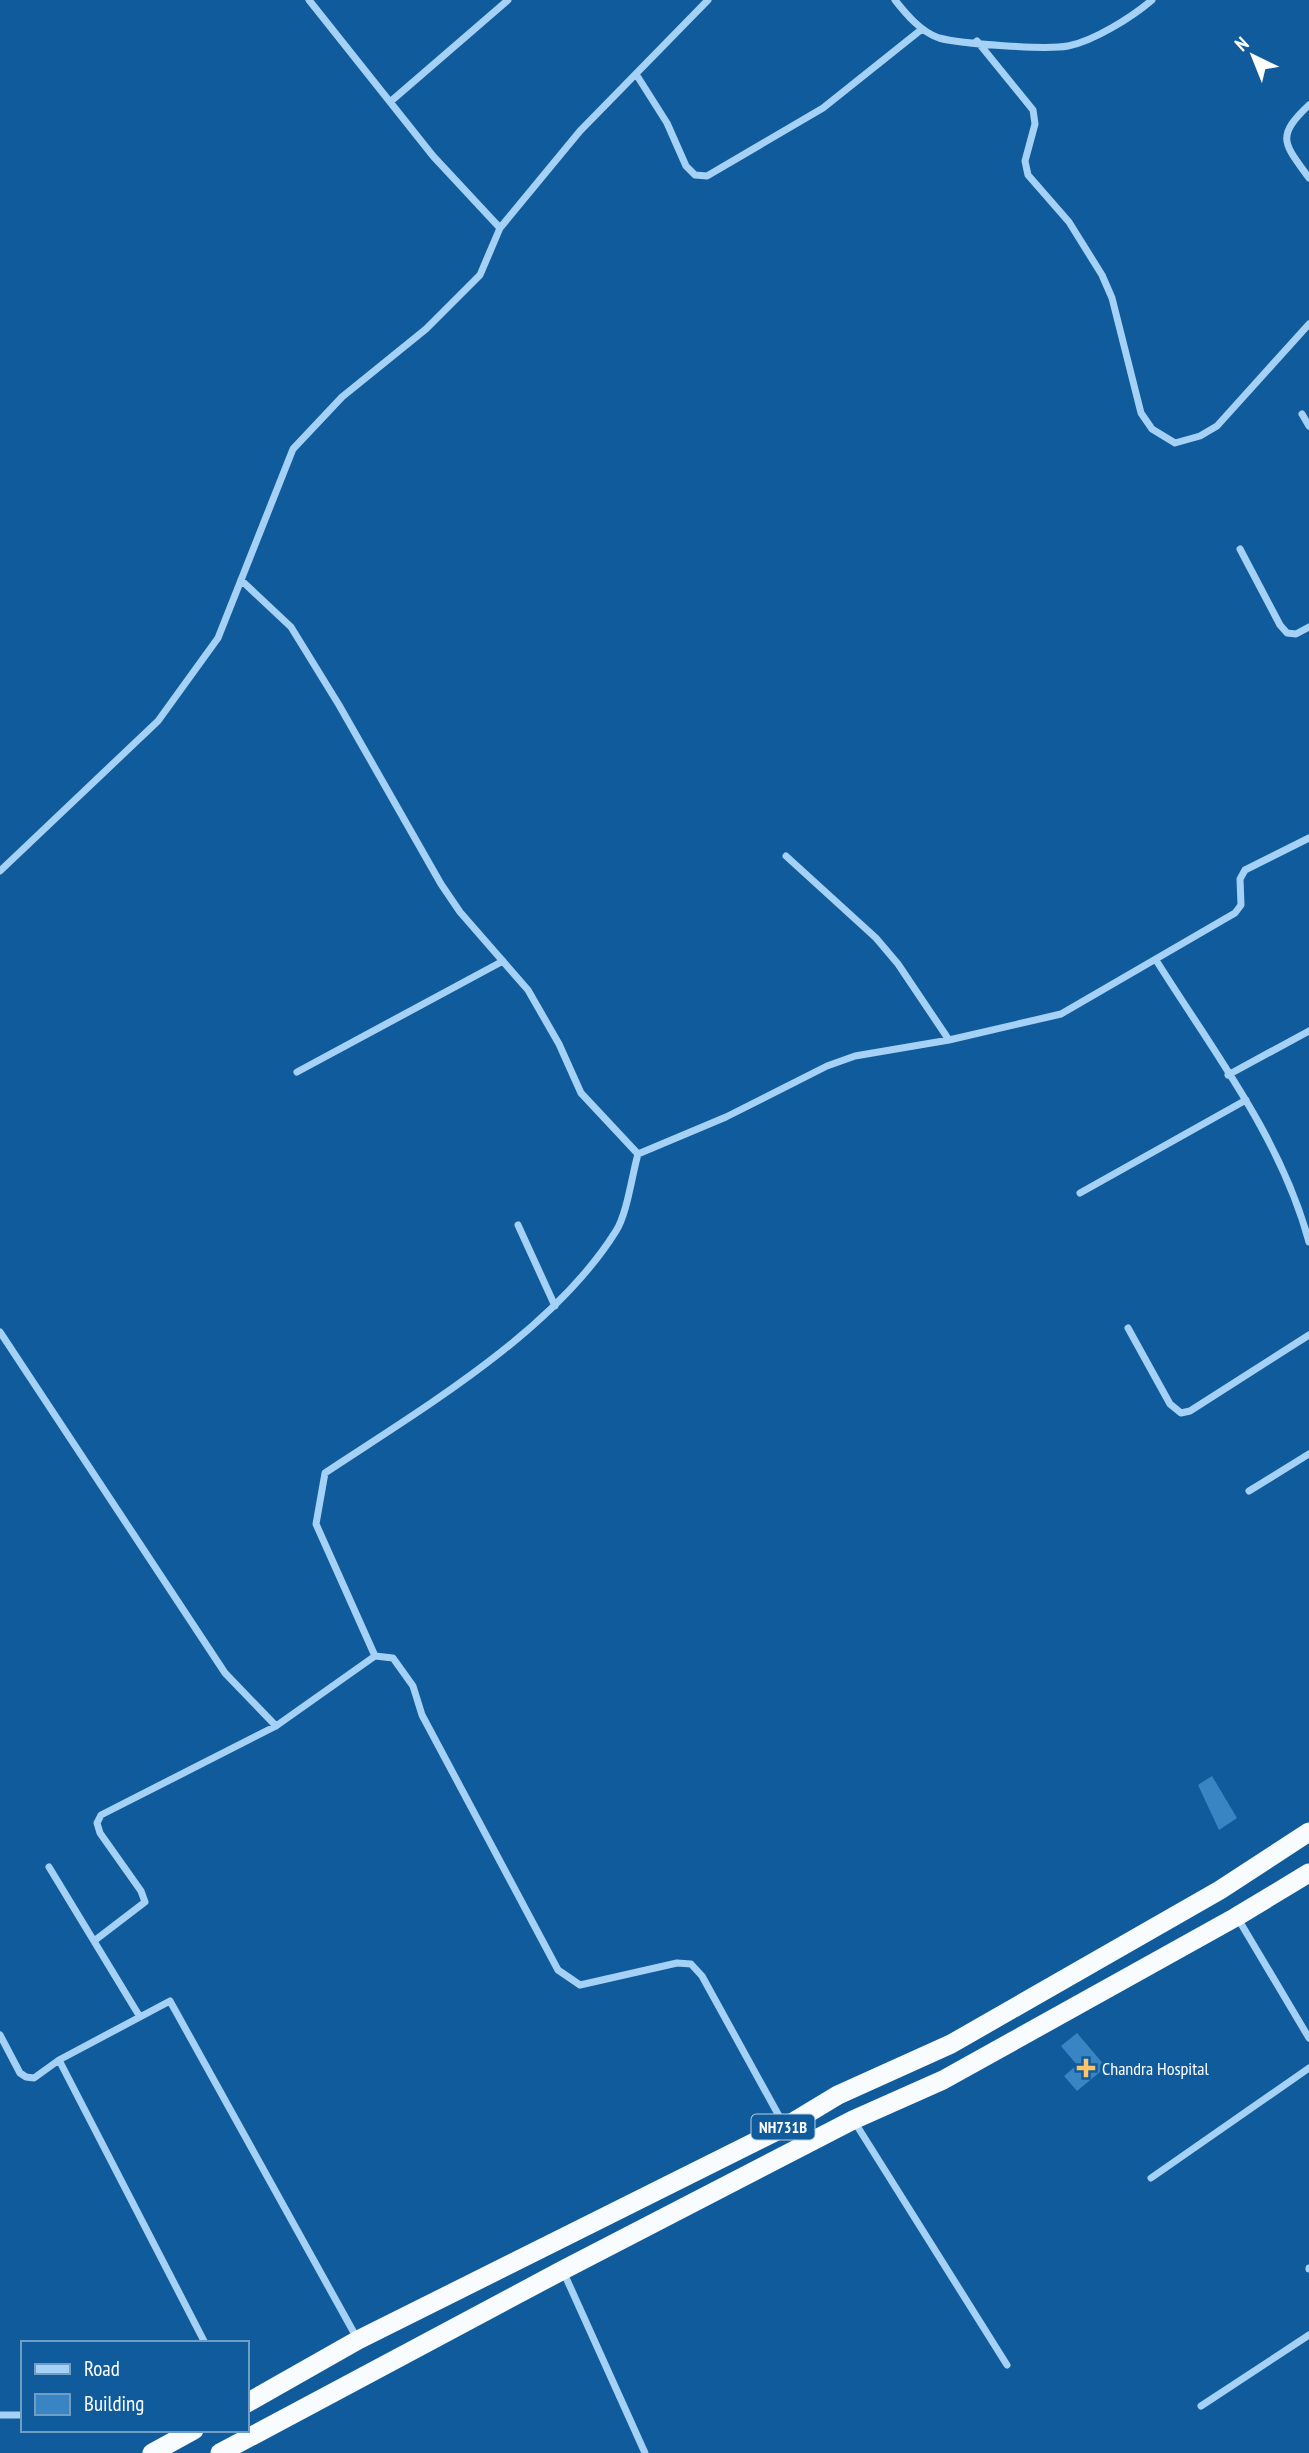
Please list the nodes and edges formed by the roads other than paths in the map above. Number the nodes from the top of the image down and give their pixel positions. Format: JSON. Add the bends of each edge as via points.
{"nodes":[{"id":1,"x":309,"y":0,"type":"edge"},
{"id":2,"x":508,"y":0,"type":"edge"},
{"id":3,"x":708,"y":0,"type":"edge"},
{"id":4,"x":894,"y":0,"type":"edge"},
{"id":5,"x":1152,"y":0,"type":"edge"},
{"id":6,"x":922,"y":29,"type":"junction"},
{"id":7,"x":976,"y":41,"type":"junction"},
{"id":8,"x":636,"y":74,"type":"junction"},
{"id":9,"x":390,"y":102,"type":"junction"},
{"id":10,"x":1309,"y":105,"type":"edge"},
{"id":11,"x":1309,"y":178,"type":"edge"},
{"id":12,"x":500,"y":228,"type":"junction"},
{"id":13,"x":1309,"y":324,"type":"edge"},
{"id":14,"x":1303,"y":414,"type":"dead end"},
{"id":15,"x":1309,"y":426,"type":"edge"},
{"id":16,"x":1240,"y":549,"type":"dead end"},
{"id":17,"x":241,"y":580,"type":"junction"},
{"id":18,"x":1309,"y":627,"type":"edge"},
{"id":19,"x":1309,"y":838,"type":"edge"},
{"id":20,"x":786,"y":856,"type":"dead end"},
{"id":21,"x":0,"y":872,"type":"edge"},
{"id":22,"x":1156,"y":960,"type":"junction"},
{"id":23,"x":503,"y":961,"type":"junction"},
{"id":24,"x":1309,"y":1031,"type":"edge"},
{"id":25,"x":949,"y":1040,"type":"junction"},
{"id":26,"x":297,"y":1072,"type":"dead end"},
{"id":27,"x":1228,"y":1075,"type":"junction"},
{"id":28,"x":1246,"y":1100,"type":"junction"},
{"id":29,"x":638,"y":1154,"type":"junction"},
{"id":30,"x":1080,"y":1193,"type":"dead end"},
{"id":31,"x":1309,"y":1206,"type":"edge"},
{"id":32,"x":1301,"y":1212,"type":"junction"},
{"id":33,"x":518,"y":1225,"type":"dead end"},
{"id":34,"x":1309,"y":1242,"type":"edge"},
{"id":35,"x":555,"y":1306,"type":"junction"},
{"id":36,"x":1128,"y":1328,"type":"dead end"},
{"id":37,"x":0,"y":1332,"type":"edge"},
{"id":38,"x":1309,"y":1335,"type":"edge"},
{"id":39,"x":1309,"y":1454,"type":"edge"},
{"id":40,"x":1249,"y":1491,"type":"dead end"},
{"id":41,"x":375,"y":1656,"type":"junction"},
{"id":42,"x":276,"y":1726,"type":"junction"},
{"id":43,"x":1309,"y":1832,"type":"edge"},
{"id":44,"x":49,"y":1867,"type":"dead end"},
{"id":45,"x":1309,"y":1872,"type":"edge"},
{"id":46,"x":1236,"y":1917,"type":"junction"},
{"id":47,"x":94,"y":1941,"type":"junction"},
{"id":48,"x":140,"y":2017,"type":"junction"},
{"id":49,"x":0,"y":2035,"type":"edge"},
{"id":50,"x":1309,"y":2038,"type":"edge"},
{"id":51,"x":59,"y":2060,"type":"junction"},
{"id":52,"x":1309,"y":2068,"type":"edge"},
{"id":53,"x":853,"y":2120,"type":"junction"},
{"id":54,"x":785,"y":2127,"type":"junction"},
{"id":55,"x":1150,"y":2178,"type":"dead end"},
{"id":56,"x":563,"y":2270,"type":"junction"},
{"id":57,"x":1309,"y":2335,"type":"edge"},
{"id":58,"x":358,"y":2340,"type":"junction"},
{"id":59,"x":204,"y":2341,"type":"edge"},
{"id":60,"x":1007,"y":2365,"type":"dead end"},
{"id":61,"x":248,"y":2402,"type":"edge"},
{"id":62,"x":1200,"y":2406,"type":"dead end"},
{"id":63,"x":21,"y":2415,"type":"edge"},
{"id":64,"x":0,"y":2416,"type":"edge"},
{"id":65,"x":190,"y":2432,"type":"edge"},
{"id":66,"x":152,"y":2453,"type":"edge"},
{"id":67,"x":220,"y":2453,"type":"edge"},
{"id":68,"x":645,"y":2453,"type":"edge"}],
"edges":[{"from":1,"to":9,"type":"street"},
{"from":2,"to":9,"type":"street"},
{"from":3,"to":8,"type":"street"},
{"from":4,"to":6,"type":"street"},
{"from":5,"to":7,"type":"street","via":[[1070,46]]},
{"from":6,"to":7,"type":"street","via":[[939,37]]},
{"from":6,"to":8,"type":"street","via":[[823,108],[707,176],[695,175],[686,166],[667,123]]},
{"from":7,"to":13,"type":"street","via":[[1033,110],[1028,175],[1069,222],[1102,275],[1141,413],[1152,429],[1175,443],[1217,426]]},
{"from":8,"to":12,"type":"street","via":[[580,131]]},
{"from":9,"to":12,"type":"street"},
{"from":10,"to":11,"type":"street","via":[[1285,132],[1286,146]]},
{"from":12,"to":17,"type":"street","via":[[480,275],[426,329],[342,397],[293,449]]},
{"from":14,"to":15,"type":"street"},
{"from":16,"to":18,"type":"street","via":[[1287,633]]},
{"from":17,"to":21,"type":"street","via":[[218,638],[158,722]]},
{"from":17,"to":23,"type":"street","via":[[291,628],[441,884]]},
{"from":19,"to":22,"type":"street","via":[[1245,870],[1240,879],[1241,905],[1235,913]]},
{"from":20,"to":25,"type":"street","via":[[876,938]]},
{"from":22,"to":25,"type":"street","via":[[1061,1014]]},
{"from":22,"to":27,"type":"street"},
{"from":23,"to":26,"type":"street"},
{"from":23,"to":29,"type":"street","via":[[528,990],[581,1093]]},
{"from":24,"to":27,"type":"street"},
{"from":25,"to":29,"type":"street","via":[[855,1056],[827,1066]]},
{"from":27,"to":28,"type":"street"},
{"from":28,"to":30,"type":"street"},
{"from":28,"to":32,"type":"street","via":[[1272,1144]]},
{"from":29,"to":35,"type":"street","via":[[618,1230]]},
{"from":31,"to":32,"type":"street"},
{"from":32,"to":34,"type":"street"},
{"from":33,"to":35,"type":"street"},
{"from":35,"to":41,"type":"street","via":[[457,1385],[325,1473],[316,1524]]},
{"from":36,"to":38,"type":"street","via":[[1170,1404],[1181,1413]]},
{"from":37,"to":42,"type":"street","via":[[225,1673]]},
{"from":39,"to":40,"type":"street"},
{"from":41,"to":42,"type":"street"},
{"from":41,"to":54,"type":"street","via":[[393,1658],[412,1686],[422,1716],[558,1970],[580,1985],[677,1963],[691,1964],[702,1976]]},
{"from":42,"to":47,"type":"street","via":[[101,1815],[96,1823],[100,1833],[145,1902]]},
{"from":43,"to":54,"type":"highway","number":"NH731B","via":[[1220,1890],[951,2043],[838,2095]]},
{"from":44,"to":47,"type":"street"},
{"from":45,"to":46,"type":"highway"},
{"from":46,"to":50,"type":"street"},
{"from":46,"to":53,"type":"highway","via":[[943,2080]]},
{"from":47,"to":48,"type":"street"},
{"from":48,"to":51,"type":"street"},
{"from":48,"to":58,"type":"street","via":[[170,2001]]},
{"from":49,"to":51,"type":"street","via":[[26,2077],[34,2077]]},
{"from":51,"to":59,"type":"street"},
{"from":52,"to":55,"type":"street"},
{"from":53,"to":56,"type":"highway"},
{"from":53,"to":60,"type":"street"},
{"from":54,"to":58,"type":"highway","number":"NH731B"},
{"from":56,"to":67,"type":"highway"},
{"from":56,"to":68,"type":"street"},
{"from":57,"to":62,"type":"street"},
{"from":58,"to":61,"type":"highway","number":"NH731B"},
{"from":63,"to":64,"type":"street"},
{"from":65,"to":66,"type":"highway"}]}
